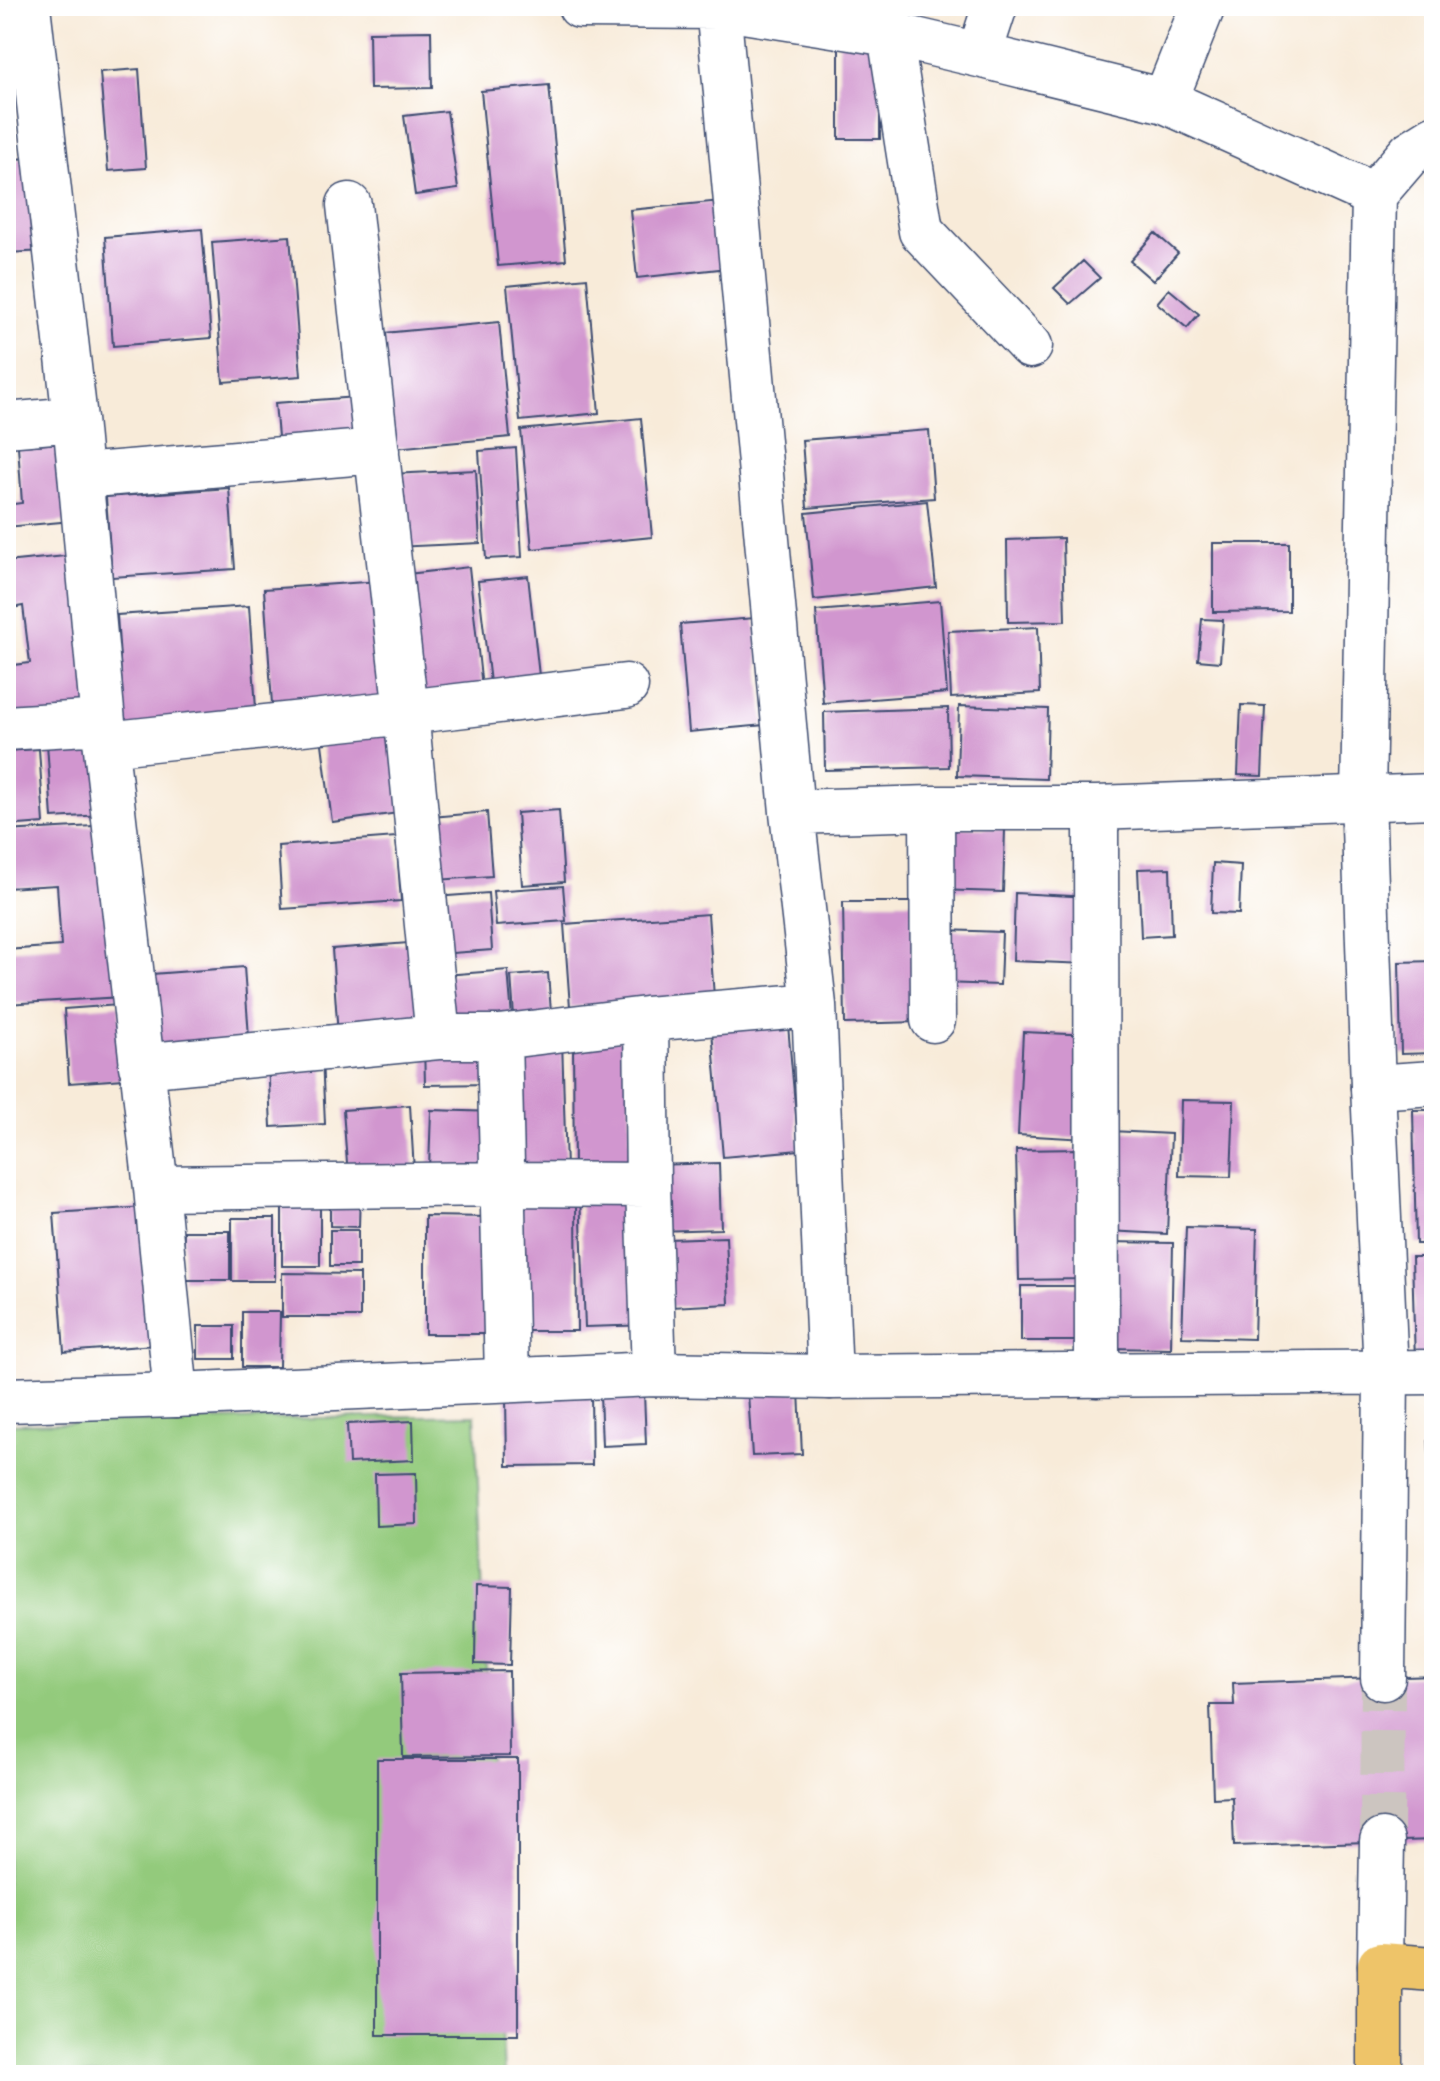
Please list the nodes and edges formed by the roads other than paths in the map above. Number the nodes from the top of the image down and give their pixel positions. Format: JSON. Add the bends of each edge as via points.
{"nodes":[{"id":1,"x":28,"y":6,"type":"edge"},
{"id":2,"x":580,"y":6,"type":"edge"},
{"id":3,"x":718,"y":6,"type":"edge"},
{"id":4,"x":995,"y":6,"type":"edge"},
{"id":5,"x":1203,"y":6,"type":"edge"},
{"id":6,"x":890,"y":34,"type":"junction"},
{"id":7,"x":979,"y":55,"type":"junction"},
{"id":8,"x":1165,"y":101,"type":"junction"},
{"id":9,"x":1434,"y":138,"type":"edge"},
{"id":10,"x":1374,"y":195,"type":"junction"},
{"id":11,"x":349,"y":205,"type":"dead end"},
{"id":12,"x":1030,"y":346,"type":"dead end"},
{"id":13,"x":75,"y":419,"type":"junction"},
{"id":14,"x":6,"y":425,"type":"edge"},
{"id":15,"x":377,"y":451,"type":"junction"},
{"id":16,"x":81,"y":476,"type":"junction"},
{"id":17,"x":626,"y":686,"type":"dead end"},
{"id":18,"x":406,"y":712,"type":"junction"},
{"id":19,"x":6,"y":728,"type":"edge"},
{"id":20,"x":104,"y":733,"type":"junction"},
{"id":21,"x":1434,"y":796,"type":"edge"},
{"id":22,"x":1363,"y":798,"type":"junction"},
{"id":23,"x":932,"y":808,"type":"junction"},
{"id":24,"x":1096,"y":808,"type":"junction"},
{"id":25,"x":792,"y":812,"type":"junction"},
{"id":26,"x":814,"y":1005,"type":"junction"},
{"id":27,"x":646,"y":1019,"type":"junction"},
{"id":28,"x":933,"y":1020,"type":"dead end"},
{"id":29,"x":438,"y":1037,"type":"junction"},
{"id":30,"x":499,"y":1037,"type":"junction"},
{"id":31,"x":141,"y":1066,"type":"junction"},
{"id":32,"x":1434,"y":1083,"type":"edge"},
{"id":33,"x":1373,"y":1087,"type":"junction"},
{"id":34,"x":503,"y":1184,"type":"junction"},
{"id":35,"x":648,"y":1185,"type":"junction"},
{"id":36,"x":156,"y":1188,"type":"junction"},
{"id":37,"x":1386,"y":1372,"type":"junction"},
{"id":38,"x":1434,"y":1372,"type":"edge"},
{"id":39,"x":654,"y":1374,"type":"junction"},
{"id":40,"x":1097,"y":1375,"type":"junction"},
{"id":41,"x":830,"y":1377,"type":"junction"},
{"id":42,"x":507,"y":1379,"type":"junction"},
{"id":43,"x":176,"y":1395,"type":"junction"},
{"id":44,"x":6,"y":1400,"type":"edge"},
{"id":45,"x":1383,"y":1678,"type":"tunnel mouth"},
{"id":46,"x":1382,"y":1841,"type":"tunnel mouth"},
{"id":47,"x":1380,"y":1965,"type":"junction"},
{"id":48,"x":1434,"y":1969,"type":"edge"},
{"id":49,"x":1380,"y":2075,"type":"edge"}],
"edges":[{"from":1,"to":13,"type":"street"},
{"from":2,"to":3,"type":"street"},
{"from":3,"to":6,"type":"street"},
{"from":3,"to":25,"type":"street"},
{"from":4,"to":7,"type":"street"},
{"from":5,"to":8,"type":"street"},
{"from":6,"to":7,"type":"street"},
{"from":6,"to":12,"type":"street","via":[[921,231]]},
{"from":7,"to":8,"type":"street"},
{"from":8,"to":10,"type":"street"},
{"from":9,"to":10,"type":"street","via":[[1410,153]]},
{"from":10,"to":22,"type":"street"},
{"from":11,"to":15,"type":"street"},
{"from":13,"to":14,"type":"street"},
{"from":13,"to":16,"type":"street"},
{"from":15,"to":16,"type":"street"},
{"from":15,"to":18,"type":"street"},
{"from":16,"to":20,"type":"street"},
{"from":17,"to":18,"type":"street"},
{"from":18,"to":20,"type":"street"},
{"from":18,"to":29,"type":"street"},
{"from":19,"to":20,"type":"street"},
{"from":20,"to":31,"type":"street"},
{"from":21,"to":22,"type":"street"},
{"from":22,"to":24,"type":"street"},
{"from":22,"to":33,"type":"street"},
{"from":23,"to":24,"type":"street"},
{"from":23,"to":25,"type":"street"},
{"from":23,"to":28,"type":"street"},
{"from":24,"to":40,"type":"street"},
{"from":25,"to":26,"type":"street"},
{"from":26,"to":27,"type":"street"},
{"from":26,"to":41,"type":"street"},
{"from":27,"to":30,"type":"street"},
{"from":27,"to":35,"type":"street"},
{"from":29,"to":30,"type":"street"},
{"from":29,"to":31,"type":"street"},
{"from":30,"to":34,"type":"street"},
{"from":31,"to":36,"type":"street"},
{"from":32,"to":33,"type":"street"},
{"from":33,"to":37,"type":"street"},
{"from":34,"to":35,"type":"street"},
{"from":34,"to":36,"type":"street"},
{"from":34,"to":42,"type":"street"},
{"from":35,"to":39,"type":"street"},
{"from":36,"to":43,"type":"street"},
{"from":37,"to":38,"type":"street"},
{"from":37,"to":40,"type":"street"},
{"from":37,"to":45,"type":"street"},
{"from":39,"to":41,"type":"street"},
{"from":39,"to":42,"type":"street"},
{"from":40,"to":41,"type":"street"},
{"from":42,"to":43,"type":"street"},
{"from":43,"to":44,"type":"street"},
{"from":46,"to":47,"type":"street"},
{"from":47,"to":48,"type":"main road"},
{"from":47,"to":49,"type":"main road"}]}
